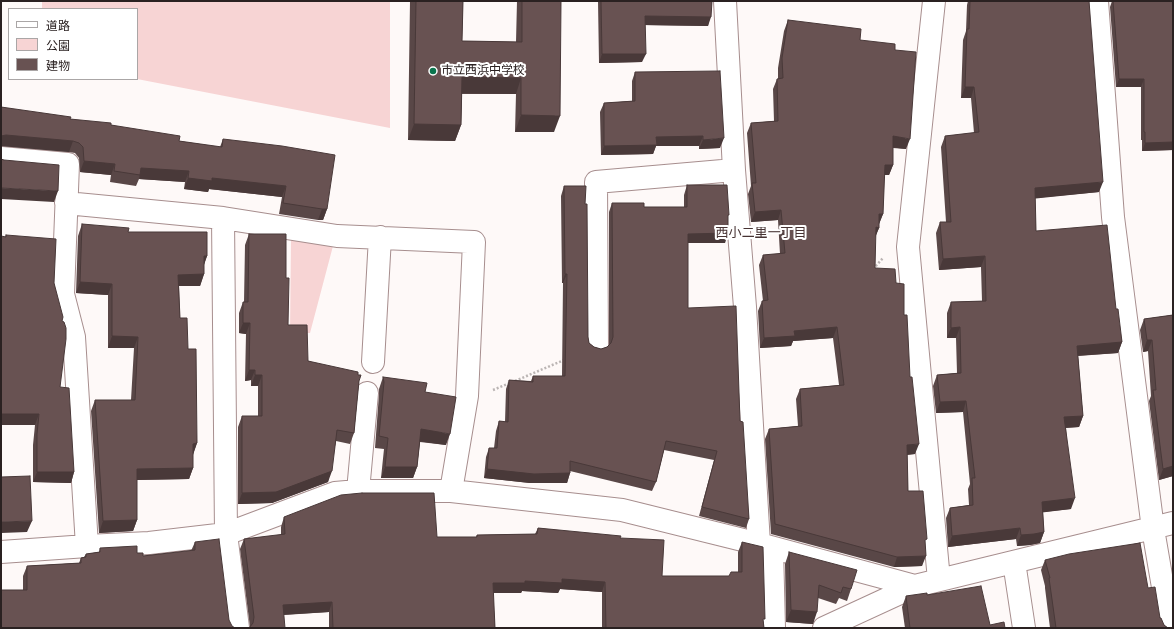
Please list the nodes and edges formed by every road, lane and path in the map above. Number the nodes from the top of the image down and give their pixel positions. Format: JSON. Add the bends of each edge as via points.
{"nodes":[{"id":1,"x":725,"y":1,"type":"edge"},
{"id":2,"x":934,"y":1,"type":"edge"},
{"id":3,"x":1097,"y":1,"type":"edge"},
{"id":4,"x":1,"y":158,"type":"edge"},
{"id":5,"x":734,"y":170,"type":"junction"},
{"id":6,"x":66,"y":204,"type":"junction"},
{"id":7,"x":223,"y":218,"type":"junction"},
{"id":8,"x":380,"y":237,"type":"junction"},
{"id":9,"x":908,"y":239,"type":"junction"},
{"id":10,"x":870,"y":271,"type":"edge"},
{"id":11,"x":597,"y":346,"type":"edge"},
{"id":12,"x":372,"y":362,"type":"dead end"},
{"id":13,"x":367,"y":394,"type":"dead end"},
{"id":14,"x":358,"y":491,"type":"junction"},
{"id":15,"x":452,"y":491,"type":"junction"},
{"id":16,"x":1163,"y":526,"type":"edge"},
{"id":17,"x":226,"y":534,"type":"junction"},
{"id":18,"x":87,"y":546,"type":"junction"},
{"id":19,"x":766,"y":546,"type":"junction"},
{"id":20,"x":1,"y":552,"type":"edge"},
{"id":21,"x":1014,"y":562,"type":"junction"},
{"id":22,"x":939,"y":580,"type":"junction"},
{"id":23,"x":916,"y":586,"type":"junction"},
{"id":24,"x":238,"y":628,"type":"edge"},
{"id":25,"x":774,"y":628,"type":"edge"},
{"id":26,"x":824,"y":628,"type":"edge"},
{"id":27,"x":1024,"y":628,"type":"edge"},
{"id":28,"x":1170,"y":628,"type":"edge"}],
"edges":[{"from":1,"to":5,"type":"street"},
{"from":2,"to":9,"type":"street"},
{"from":3,"to":16,"type":"street","via":[[1113,217]]},
{"from":4,"to":6,"type":"street","via":[[68,164]]},
{"from":5,"to":11,"type":"street","via":[[596,182]]},
{"from":5,"to":19,"type":"street"},
{"from":6,"to":7,"type":"street"},
{"from":6,"to":18,"type":"street","via":[[63,294],[74,337]]},
{"from":7,"to":8,"type":"street","via":[[337,236]]},
{"from":7,"to":17,"type":"street"},
{"from":8,"to":12,"type":"street"},
{"from":8,"to":15,"type":"street","via":[[474,242],[467,396]]},
{"from":9,"to":10,"type":"path","via":[[894,245]]},
{"from":9,"to":22,"type":"street"},
{"from":13,"to":14,"type":"street"},
{"from":14,"to":15,"type":"street"},
{"from":14,"to":17,"type":"street","via":[[335,493]]},
{"from":15,"to":19,"type":"street","via":[[622,510]]},
{"from":16,"to":21,"type":"street"},
{"from":16,"to":28,"type":"street"},
{"from":17,"to":18,"type":"street","via":[[149,543]]},
{"from":17,"to":24,"type":"street"},
{"from":18,"to":20,"type":"street"},
{"from":19,"to":23,"type":"street"},
{"from":19,"to":25,"type":"street"},
{"from":21,"to":22,"type":"street"},
{"from":21,"to":27,"type":"street"},
{"from":22,"to":23,"type":"street"},
{"from":23,"to":26,"type":"street"}]}
